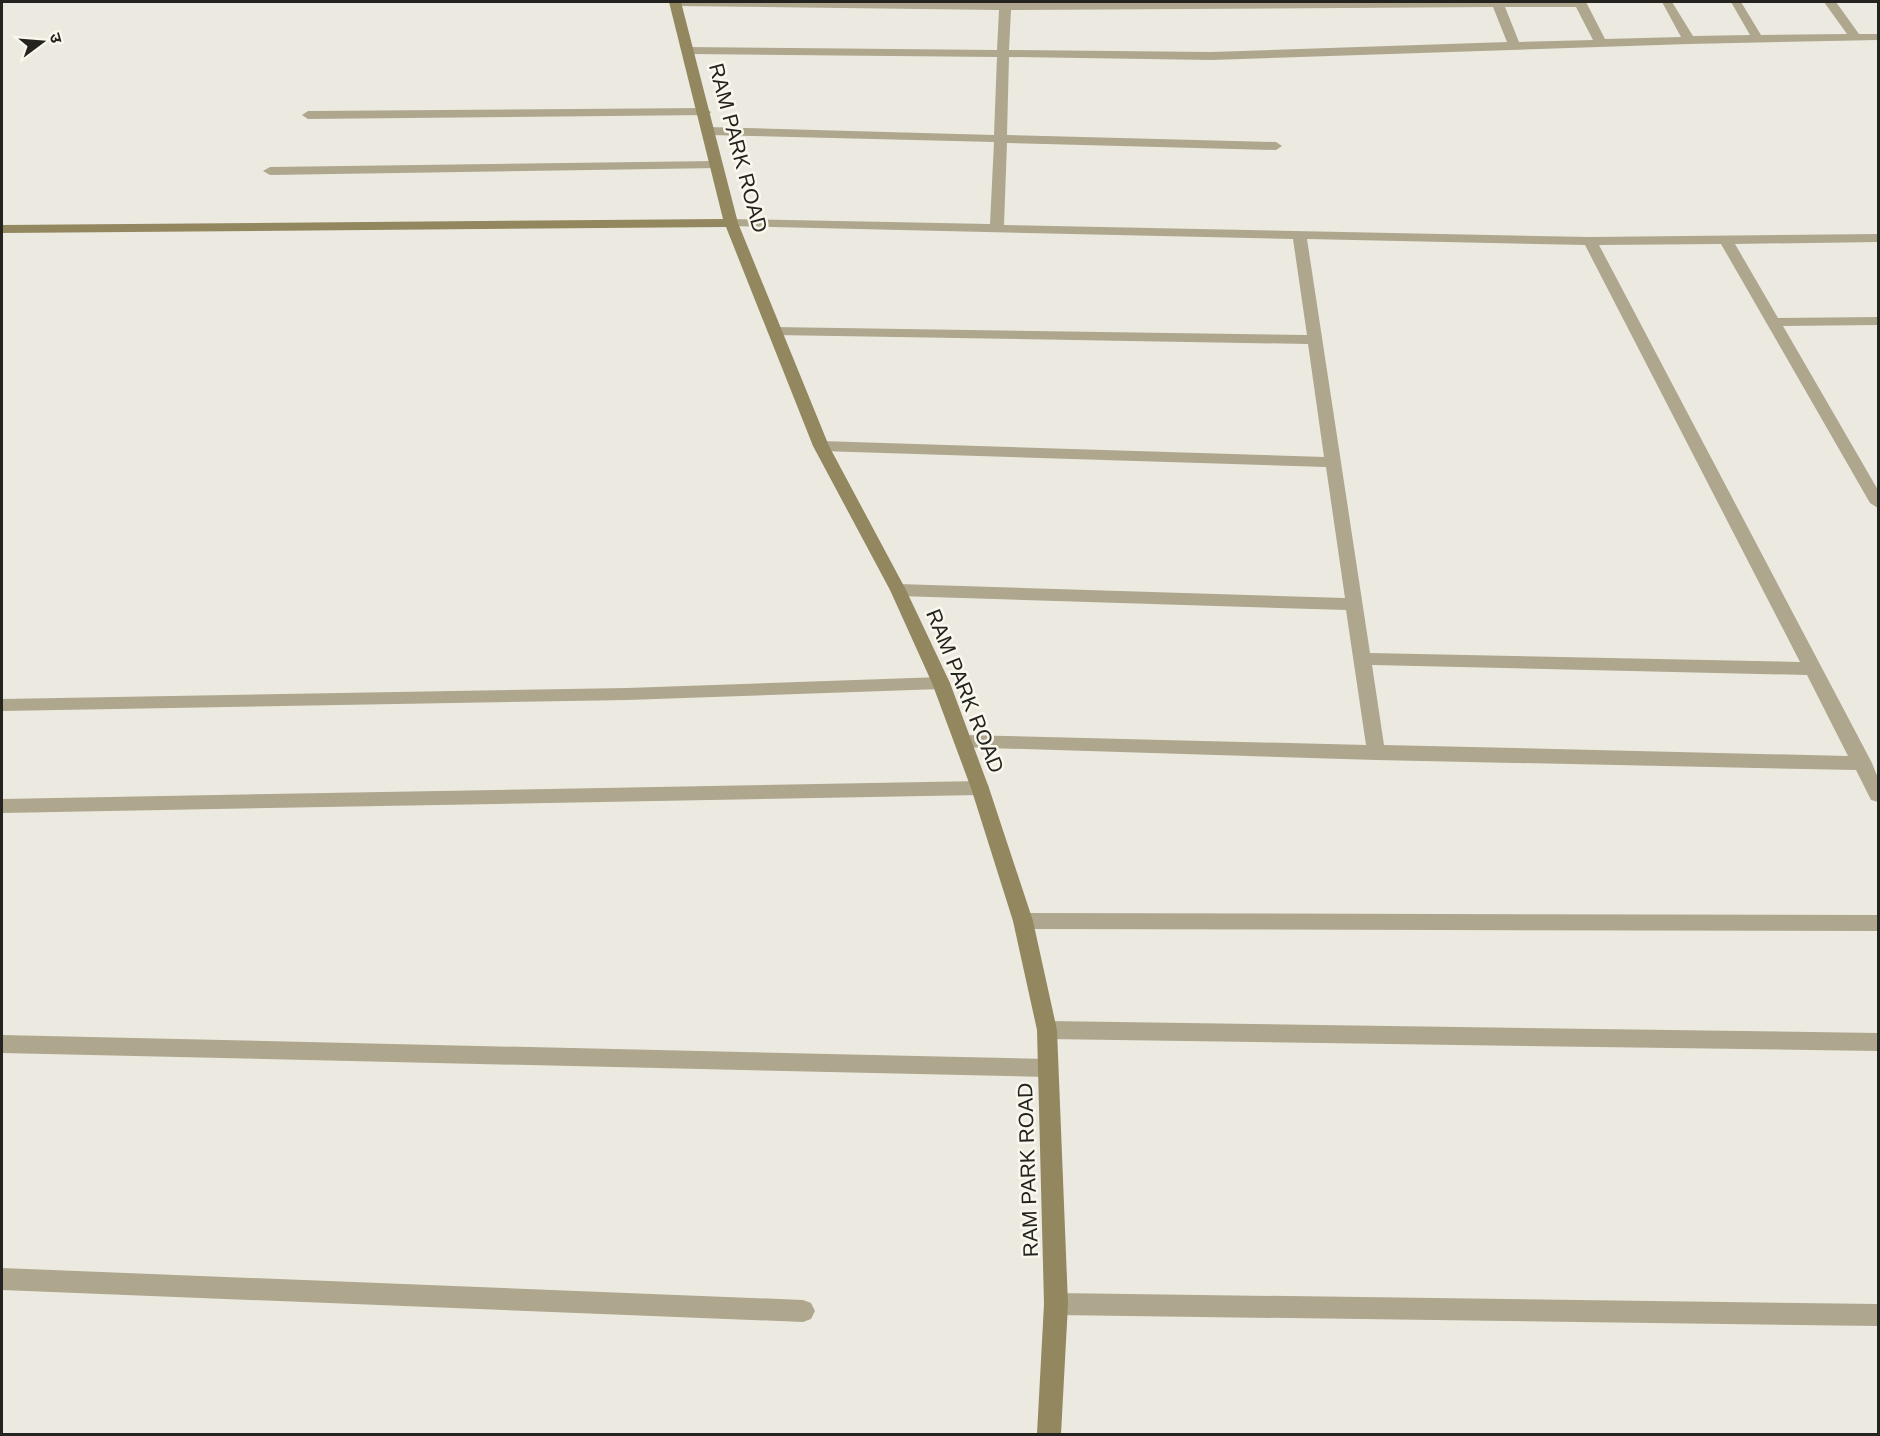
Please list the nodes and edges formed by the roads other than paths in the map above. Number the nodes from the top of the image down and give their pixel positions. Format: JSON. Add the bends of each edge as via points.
{"nodes":[{"id":1,"x":676,"y":2,"type":"edge"},
{"id":2,"x":1497,"y":2,"type":"edge"},
{"id":3,"x":1580,"y":2,"type":"edge"},
{"id":4,"x":1667,"y":2,"type":"edge"},
{"id":5,"x":1736,"y":2,"type":"edge"},
{"id":6,"x":1830,"y":2,"type":"edge"},
{"id":7,"x":1355,"y":3,"type":"edge"},
{"id":8,"x":1005,"y":7,"type":"junction"},
{"id":9,"x":1855,"y":37,"type":"junction"},
{"id":10,"x":1878,"y":37,"type":"edge"},
{"id":11,"x":1757,"y":38,"type":"junction"},
{"id":12,"x":1689,"y":40,"type":"junction"},
{"id":13,"x":1601,"y":43,"type":"junction"},
{"id":14,"x":1514,"y":46,"type":"junction"},
{"id":15,"x":689,"y":50,"type":"junction"},
{"id":16,"x":1003,"y":56,"type":"junction"},
{"id":17,"x":705,"y":112,"type":"junction"},
{"id":18,"x":308,"y":115,"type":"dead end"},
{"id":19,"x":708,"y":131,"type":"junction"},
{"id":20,"x":1000,"y":139,"type":"junction"},
{"id":21,"x":1276,"y":146,"type":"dead end"},
{"id":22,"x":715,"y":165,"type":"junction"},
{"id":23,"x":270,"y":171,"type":"dead end"},
{"id":24,"x":731,"y":223,"type":"junction"},
{"id":25,"x":998,"y":228,"type":"junction"},
{"id":26,"x":2,"y":229,"type":"edge"},
{"id":27,"x":1299,"y":234,"type":"junction"},
{"id":28,"x":1878,"y":238,"type":"edge"},
{"id":29,"x":1725,"y":239,"type":"junction"},
{"id":30,"x":1590,"y":241,"type":"junction"},
{"id":31,"x":1878,"y":321,"type":"edge"},
{"id":32,"x":1773,"y":322,"type":"junction"},
{"id":33,"x":774,"y":331,"type":"junction"},
{"id":34,"x":1315,"y":340,"type":"junction"},
{"id":35,"x":821,"y":446,"type":"junction"},
{"id":36,"x":1333,"y":462,"type":"junction"},
{"id":37,"x":1878,"y":502,"type":"edge"},
{"id":38,"x":898,"y":590,"type":"junction"},
{"id":39,"x":1353,"y":604,"type":"junction"},
{"id":40,"x":1361,"y":659,"type":"junction"},
{"id":41,"x":1814,"y":669,"type":"junction"},
{"id":42,"x":941,"y":683,"type":"junction"},
{"id":43,"x":2,"y":705,"type":"edge"},
{"id":44,"x":963,"y":742,"type":"junction"},
{"id":45,"x":1376,"y":753,"type":"junction"},
{"id":46,"x":1863,"y":764,"type":"junction"},
{"id":47,"x":980,"y":788,"type":"junction"},
{"id":48,"x":1878,"y":795,"type":"edge"},
{"id":49,"x":2,"y":806,"type":"edge"},
{"id":50,"x":1023,"y":921,"type":"junction"},
{"id":51,"x":1878,"y":923,"type":"edge"},
{"id":52,"x":1047,"y":1030,"type":"junction"},
{"id":53,"x":1878,"y":1042,"type":"edge"},
{"id":54,"x":2,"y":1044,"type":"edge"},
{"id":55,"x":1047,"y":1068,"type":"junction"},
{"id":56,"x":2,"y":1279,"type":"edge"},
{"id":57,"x":1056,"y":1304,"type":"junction"},
{"id":58,"x":803,"y":1311,"type":"dead end"},
{"id":59,"x":1878,"y":1315,"type":"edge"},
{"id":60,"x":1049,"y":1434,"type":"edge"}],
"edges":[{"from":1,"to":8,"type":"street"},
{"from":1,"to":15,"type":"street","name":"RAM PARK ROAD"},
{"from":2,"to":3,"type":"street"},
{"from":2,"to":7,"type":"street"},
{"from":2,"to":14,"type":"street"},
{"from":3,"to":13,"type":"street"},
{"from":4,"to":12,"type":"street"},
{"from":5,"to":11,"type":"street"},
{"from":6,"to":9,"type":"street"},
{"from":7,"to":8,"type":"street"},
{"from":8,"to":16,"type":"street"},
{"from":9,"to":10,"type":"street"},
{"from":9,"to":11,"type":"street"},
{"from":11,"to":12,"type":"street"},
{"from":12,"to":13,"type":"street"},
{"from":13,"to":14,"type":"street"},
{"from":14,"to":16,"type":"street","via":[[1211,56]]},
{"from":15,"to":16,"type":"street"},
{"from":15,"to":17,"type":"street","name":"RAM PARK ROAD"},
{"from":16,"to":20,"type":"street"},
{"from":17,"to":18,"type":"street"},
{"from":17,"to":19,"type":"street","name":"RAM PARK ROAD"},
{"from":19,"to":20,"type":"street"},
{"from":19,"to":22,"type":"street","name":"RAM PARK ROAD"},
{"from":20,"to":21,"type":"street"},
{"from":20,"to":25,"type":"street"},
{"from":22,"to":23,"type":"street"},
{"from":22,"to":24,"type":"street","name":"RAM PARK ROAD"},
{"from":24,"to":25,"type":"street"},
{"from":24,"to":26,"type":"street"},
{"from":24,"to":33,"type":"street","name":"RAM PARK ROAD"},
{"from":25,"to":27,"type":"street"},
{"from":27,"to":30,"type":"street"},
{"from":27,"to":34,"type":"street"},
{"from":28,"to":29,"type":"street"},
{"from":29,"to":30,"type":"street"},
{"from":29,"to":32,"type":"street"},
{"from":30,"to":41,"type":"street"},
{"from":31,"to":32,"type":"street"},
{"from":32,"to":37,"type":"street"},
{"from":33,"to":34,"type":"street"},
{"from":33,"to":35,"type":"street","name":"RAM PARK ROAD"},
{"from":34,"to":36,"type":"street"},
{"from":35,"to":36,"type":"street"},
{"from":35,"to":38,"type":"street","name":"RAM PARK ROAD"},
{"from":36,"to":39,"type":"street"},
{"from":38,"to":39,"type":"street"},
{"from":38,"to":42,"type":"street","name":"RAM PARK ROAD"},
{"from":39,"to":40,"type":"street"},
{"from":40,"to":41,"type":"street"},
{"from":40,"to":45,"type":"street"},
{"from":41,"to":46,"type":"street"},
{"from":42,"to":43,"type":"street","via":[[627,694]]},
{"from":42,"to":44,"type":"street","name":"RAM PARK ROAD"},
{"from":44,"to":45,"type":"street"},
{"from":44,"to":47,"type":"street","name":"RAM PARK ROAD"},
{"from":45,"to":46,"type":"street"},
{"from":46,"to":48,"type":"street"},
{"from":47,"to":49,"type":"street"},
{"from":47,"to":50,"type":"street","name":"RAM PARK ROAD"},
{"from":50,"to":51,"type":"street"},
{"from":50,"to":52,"type":"street","name":"RAM PARK ROAD"},
{"from":52,"to":53,"type":"street"},
{"from":52,"to":55,"type":"street","name":"RAM PARK ROAD"},
{"from":54,"to":55,"type":"street"},
{"from":55,"to":57,"type":"street","name":"RAM PARK ROAD"},
{"from":56,"to":58,"type":"street"},
{"from":57,"to":59,"type":"street"},
{"from":57,"to":60,"type":"street","name":"RAM PARK ROAD"}]}
